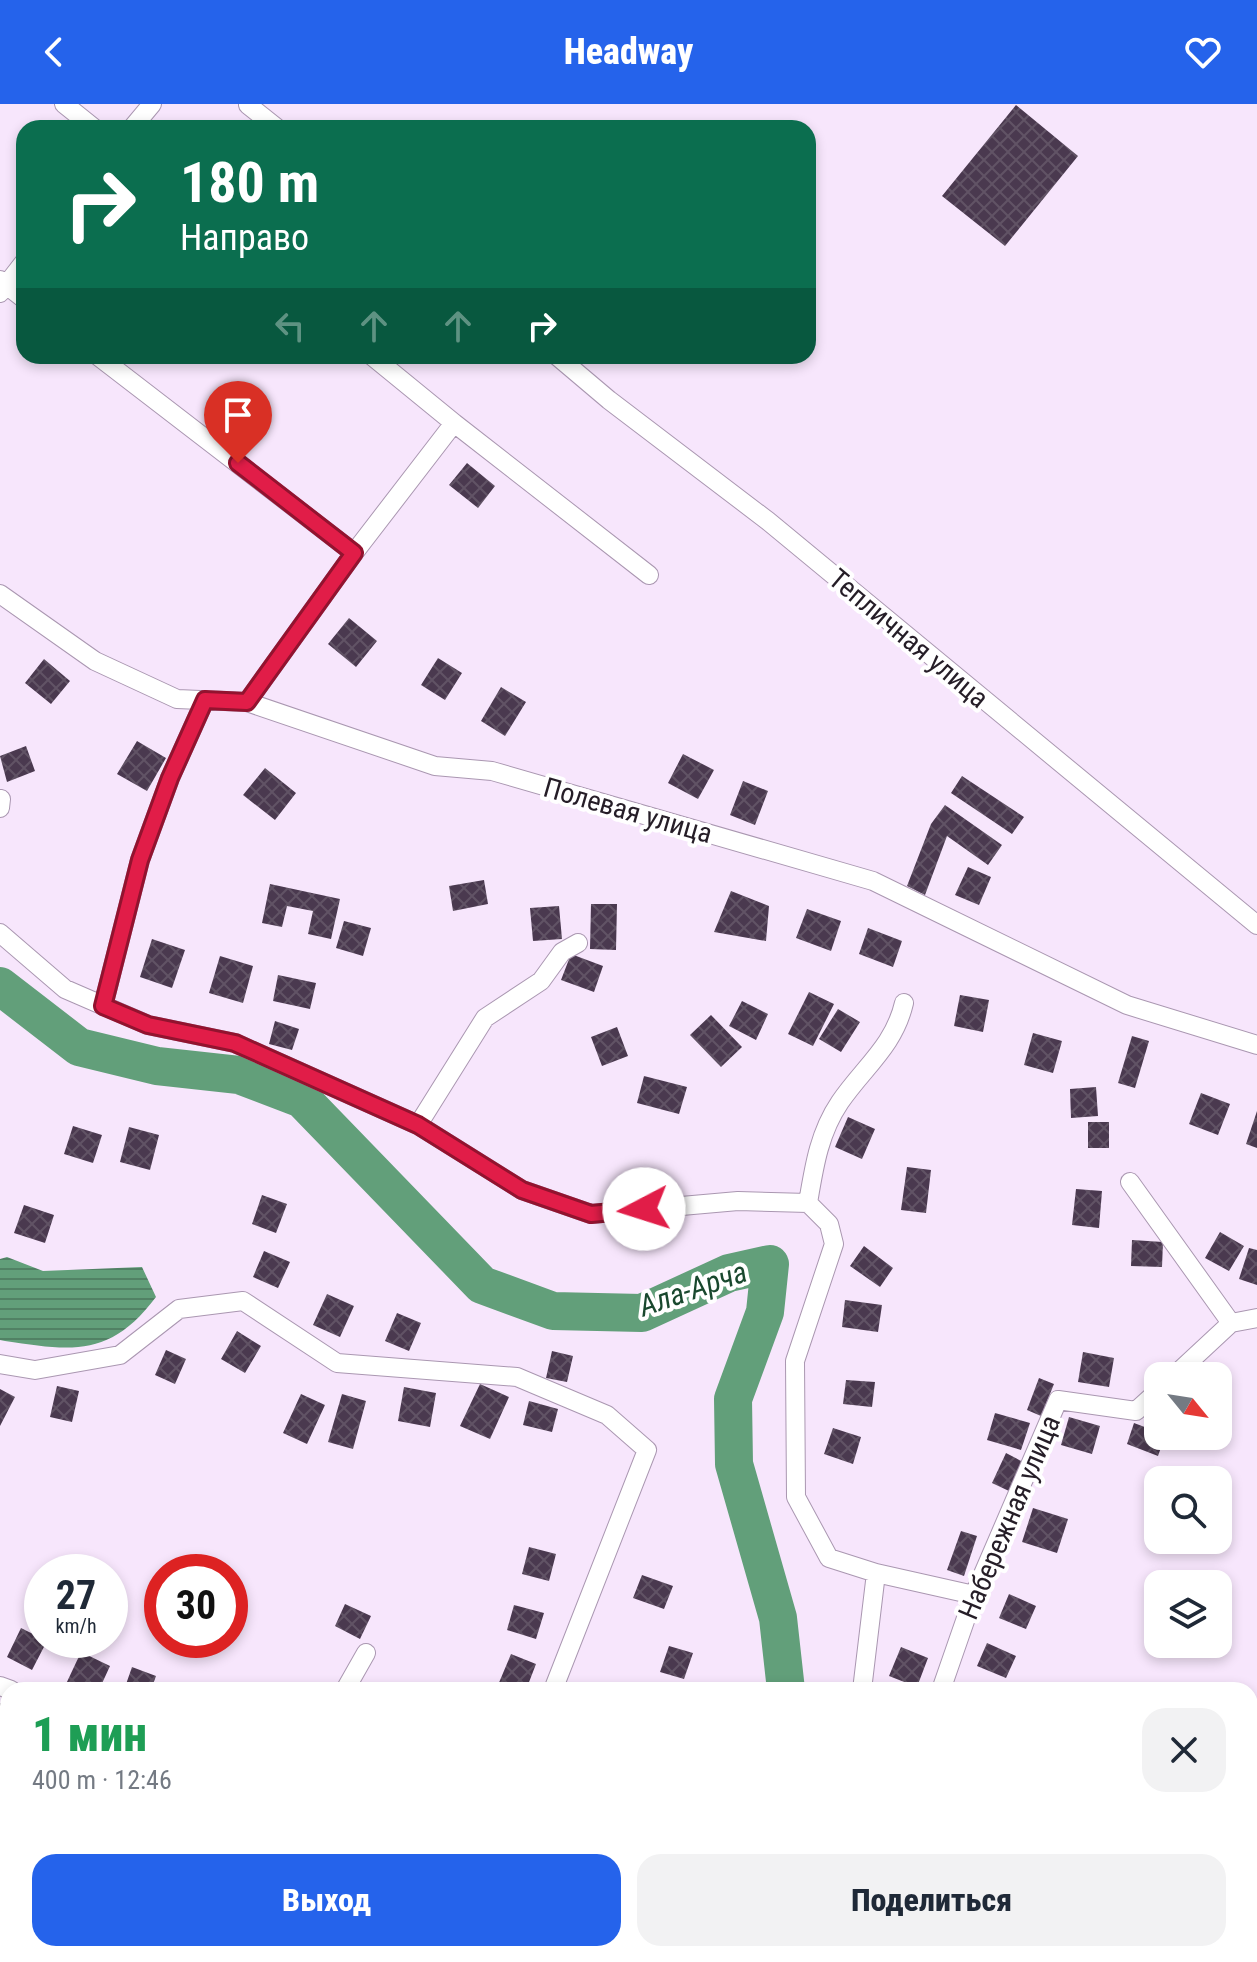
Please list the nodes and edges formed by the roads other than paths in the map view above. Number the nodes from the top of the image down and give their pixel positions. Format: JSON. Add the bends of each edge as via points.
{"nodes":[{"id":1,"x":64,"y":104,"type":"edge"},
{"id":2,"x":152,"y":104,"type":"edge"},
{"id":3,"x":248,"y":104,"type":"edge"},
{"id":4,"x":84,"y":120,"type":"edge"},
{"id":5,"x":139,"y":120,"type":"edge"},
{"id":6,"x":267,"y":120,"type":"edge"},
{"id":7,"x":16,"y":271,"type":"edge"},
{"id":8,"x":2,"y":286,"type":"edge"},
{"id":9,"x":108,"y":364,"type":"edge"},
{"id":10,"x":382,"y":364,"type":"edge"},
{"id":11,"x":566,"y":364,"type":"edge"},
{"id":12,"x":454,"y":423,"type":"junction"},
{"id":13,"x":354,"y":553,"type":"junction"},
{"id":14,"x":649,"y":575,"type":"dead end"},
{"id":15,"x":0,"y":594,"type":"edge"},
{"id":16,"x":205,"y":700,"type":"junction"},
{"id":17,"x":247,"y":702,"type":"junction"},
{"id":18,"x":1257,"y":925,"type":"edge"},
{"id":19,"x":0,"y":933,"type":"edge"},
{"id":20,"x":578,"y":943,"type":"dead end"},
{"id":21,"x":904,"y":1003,"type":"dead end"},
{"id":22,"x":103,"y":1006,"type":"junction"},
{"id":23,"x":1257,"y":1045,"type":"edge"},
{"id":24,"x":418,"y":1125,"type":"junction"},
{"id":25,"x":1130,"y":1182,"type":"dead end"},
{"id":26,"x":808,"y":1203,"type":"junction"},
{"id":27,"x":1257,"y":1318,"type":"edge"},
{"id":28,"x":1231,"y":1323,"type":"junction"},
{"id":29,"x":1189,"y":1362,"type":"edge"},
{"id":30,"x":0,"y":1364,"type":"edge"},
{"id":31,"x":1144,"y":1404,"type":"edge"},
{"id":32,"x":876,"y":1573,"type":"junction"},
{"id":33,"x":974,"y":1595,"type":"junction"},
{"id":34,"x":366,"y":1653,"type":"dead end"},
{"id":35,"x":350,"y":1682,"type":"edge"},
{"id":36,"x":556,"y":1682,"type":"edge"},
{"id":37,"x":863,"y":1682,"type":"edge"},
{"id":38,"x":944,"y":1682,"type":"edge"}],
"edges":[{"from":1,"to":4,"type":"street"},
{"from":2,"to":5,"type":"street"},
{"from":3,"to":6,"type":"street"},
{"from":7,"to":8,"type":"street"},
{"from":9,"to":13,"type":"street"},
{"from":10,"to":12,"type":"street"},
{"from":11,"to":18,"type":"street","name":"Тепличная улица","via":[[768,521]]},
{"from":12,"to":13,"type":"street"},
{"from":12,"to":14,"type":"street"},
{"from":13,"to":17,"type":"street"},
{"from":15,"to":16,"type":"street","name":"Полевая улица","via":[[95,661],[177,699]]},
{"from":16,"to":17,"type":"street","name":"Полевая улица"},
{"from":16,"to":22,"type":"street","via":[[140,860]]},
{"from":17,"to":23,"type":"street","name":"Полевая улица","via":[[435,766],[492,771],[873,881],[1127,1005]]},
{"from":19,"to":22,"type":"street","via":[[65,989]]},
{"from":20,"to":24,"type":"street","via":[[562,952],[541,981],[485,1018]]},
{"from":21,"to":26,"type":"street","via":[[898,1030],[839,1104],[817,1146]]},
{"from":22,"to":24,"type":"street","via":[[148,1025],[235,1043]]},
{"from":24,"to":26,"type":"street","via":[[522,1190],[591,1214],[738,1201]]},
{"from":25,"to":28,"type":"street"},
{"from":26,"to":32,"type":"street","via":[[829,1224],[834,1244],[795,1361],[796,1497],[829,1558]]},
{"from":27,"to":28,"type":"street"},
{"from":28,"to":29,"type":"street"},
{"from":30,"to":36,"type":"street","via":[[35,1370],[120,1355],[179,1309],[243,1301],[337,1363],[517,1377],[607,1415],[647,1450]]},
{"from":31,"to":33,"type":"street","name":"Набережная улица","via":[[1136,1411],[1058,1400]]},
{"from":32,"to":33,"type":"street"},
{"from":32,"to":37,"type":"street"},
{"from":33,"to":38,"type":"street","name":"Набережная улица"},
{"from":34,"to":35,"type":"street"}]}
